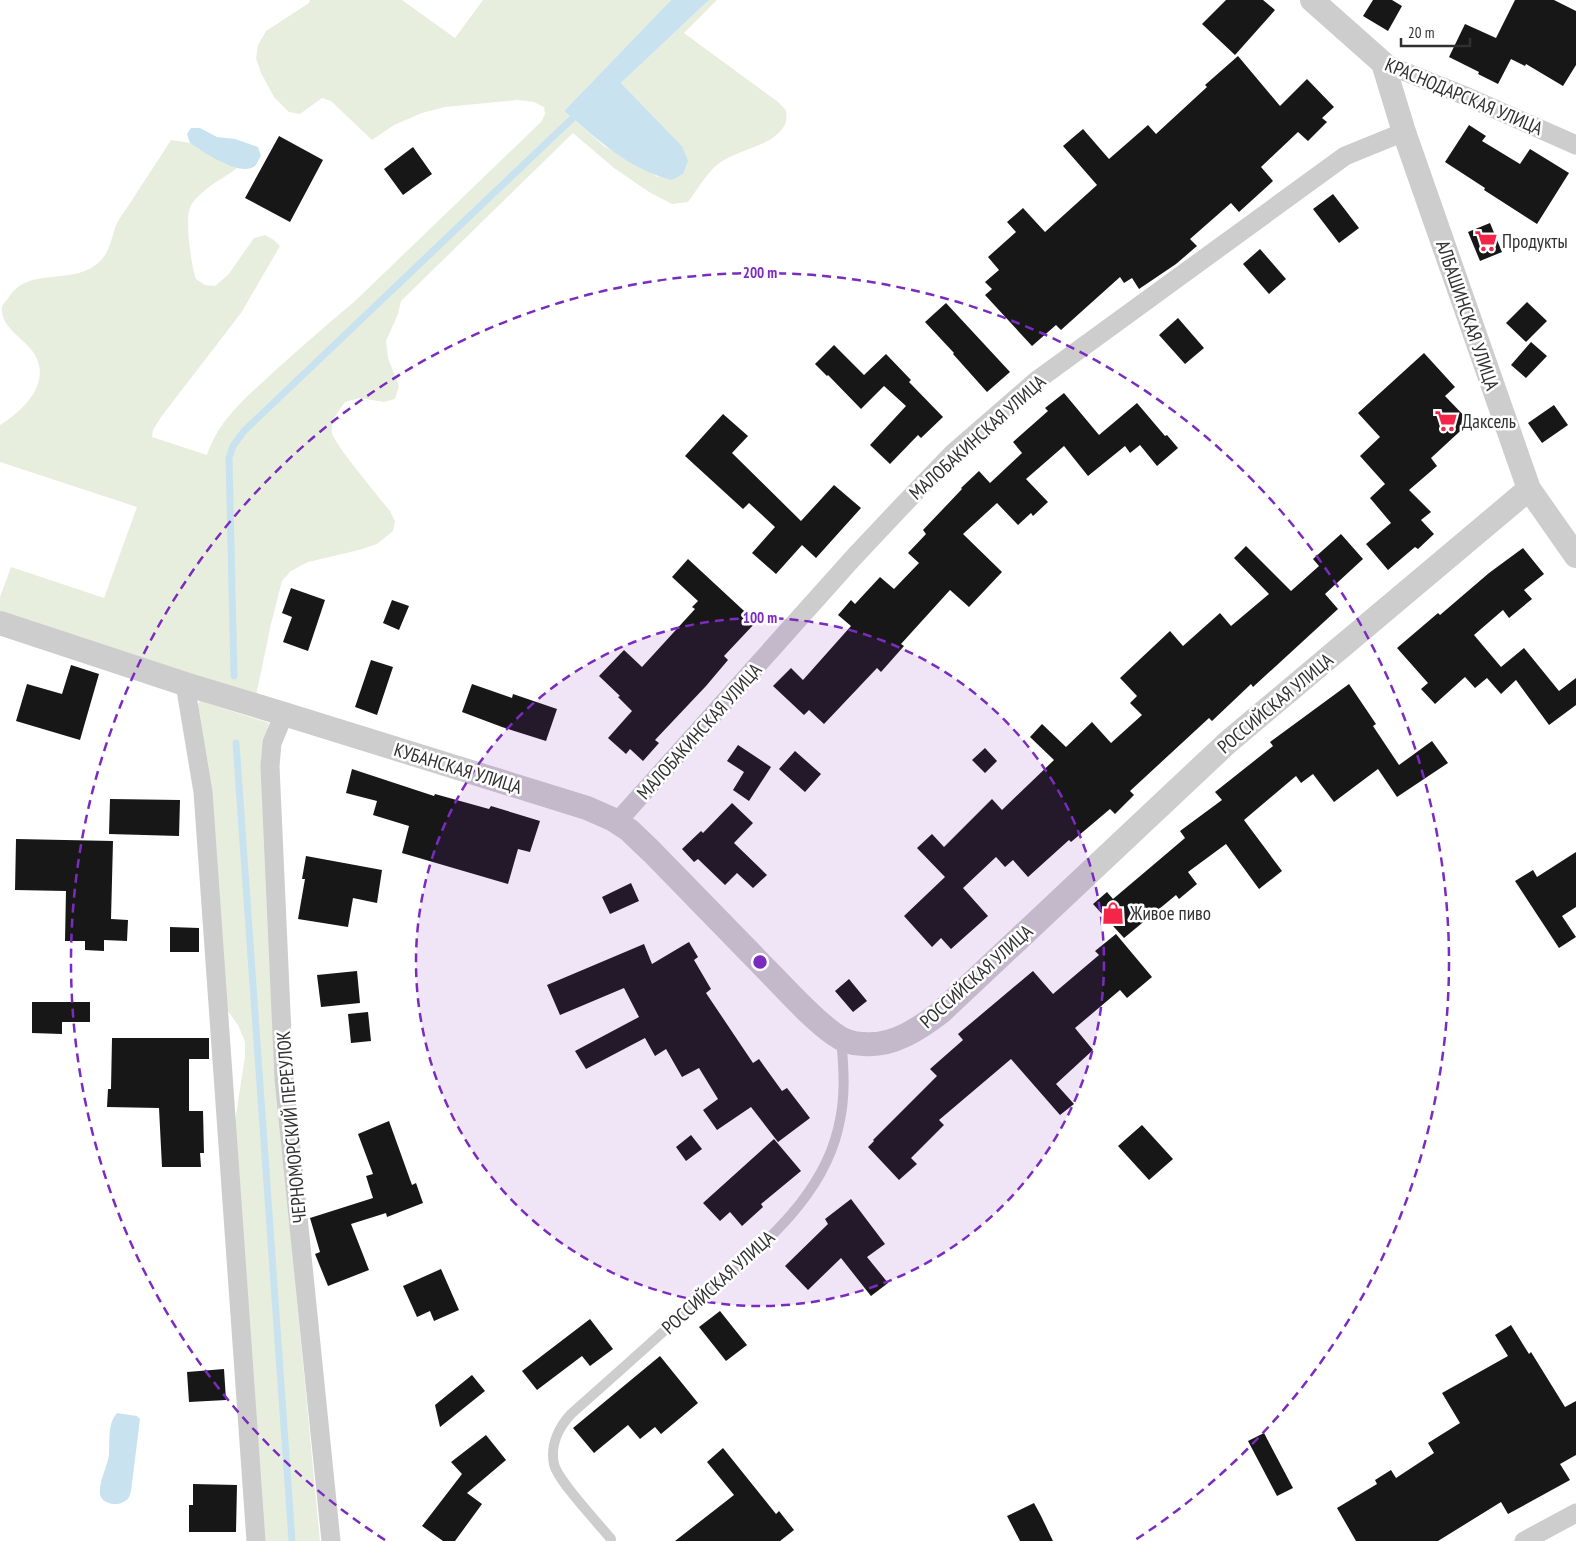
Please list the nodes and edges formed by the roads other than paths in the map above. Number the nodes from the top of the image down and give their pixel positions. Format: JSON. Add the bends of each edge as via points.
{"nodes":[{"id":1,"x":1319,"y":2,"type":"edge"},
{"id":2,"x":1383,"y":63,"type":"junction"},
{"id":3,"x":1404,"y":132,"type":"junction"},
{"id":4,"x":1576,"y":145,"type":"edge"},
{"id":5,"x":1529,"y":489,"type":"junction"},
{"id":6,"x":1576,"y":556,"type":"edge"},
{"id":7,"x":0,"y":623,"type":"edge"},
{"id":8,"x":185,"y":684,"type":"junction"},
{"id":9,"x":284,"y":714,"type":"junction"},
{"id":10,"x":617,"y":822,"type":"junction"},
{"id":11,"x":841,"y":1038,"type":"junction"},
{"id":12,"x":1576,"y":1513,"type":"edge"},
{"id":13,"x":611,"y":1538,"type":"dead end"},
{"id":14,"x":256,"y":1541,"type":"edge"},
{"id":15,"x":331,"y":1541,"type":"edge"},
{"id":16,"x":1524,"y":1541,"type":"edge"}],
"edges":[{"from":1,"to":2,"type":"street","name":"КРАСНОДАРСКАЯ УЛИЦА"},
{"from":2,"to":3,"type":"street","name":"АЛБАШИНСКАЯ УЛИЦА"},
{"from":2,"to":4,"type":"street","name":"КРАСНОДАРСКАЯ УЛИЦА"},
{"from":3,"to":5,"type":"street","name":"АЛБАШИНСКАЯ УЛИЦА"},
{"from":3,"to":10,"type":"street","name":"МАЛОБАКИНСКАЯ УЛИЦА","via":[[1345,156],[1036,381],[992,418],[952,454],[854,557]]},
{"from":5,"to":6,"type":"street","name":"АЛБАШИНСКАЯ УЛИЦА"},
{"from":5,"to":11,"type":"street","name":"РОССИЙСКАЯ УЛИЦА","via":[[1227,743],[941,1012],[921,1027],[892,1040],[863,1044]]},
{"from":7,"to":8,"type":"street","name":"КУБАНСКАЯ УЛИЦА"},
{"from":8,"to":9,"type":"street","name":"КУБАНСКАЯ УЛИЦА"},
{"from":8,"to":14,"type":"street","via":[[203,792]]},
{"from":9,"to":10,"type":"street","name":"КУБАНСКАЯ УЛИЦА","via":[[587,808]]},
{"from":9,"to":15,"type":"street","name":"ЧЕРНОМОРСКИЙ ПЕРЕУЛОК","via":[[272,743],[270,766],[284,1079]]},
{"from":10,"to":11,"type":"street","name":"КУБАНСКАЯ УЛИЦА","via":[[630,830],[802,1006]]},
{"from":11,"to":13,"type":"lane","name":"РОССИЙСКАЯ УЛИЦА","via":[[844,1101],[838,1130],[819,1175],[804,1199],[763,1244],[571,1414],[557,1433],[554,1464],[560,1478]]},
{"from":12,"to":16,"type":"street"}]}
